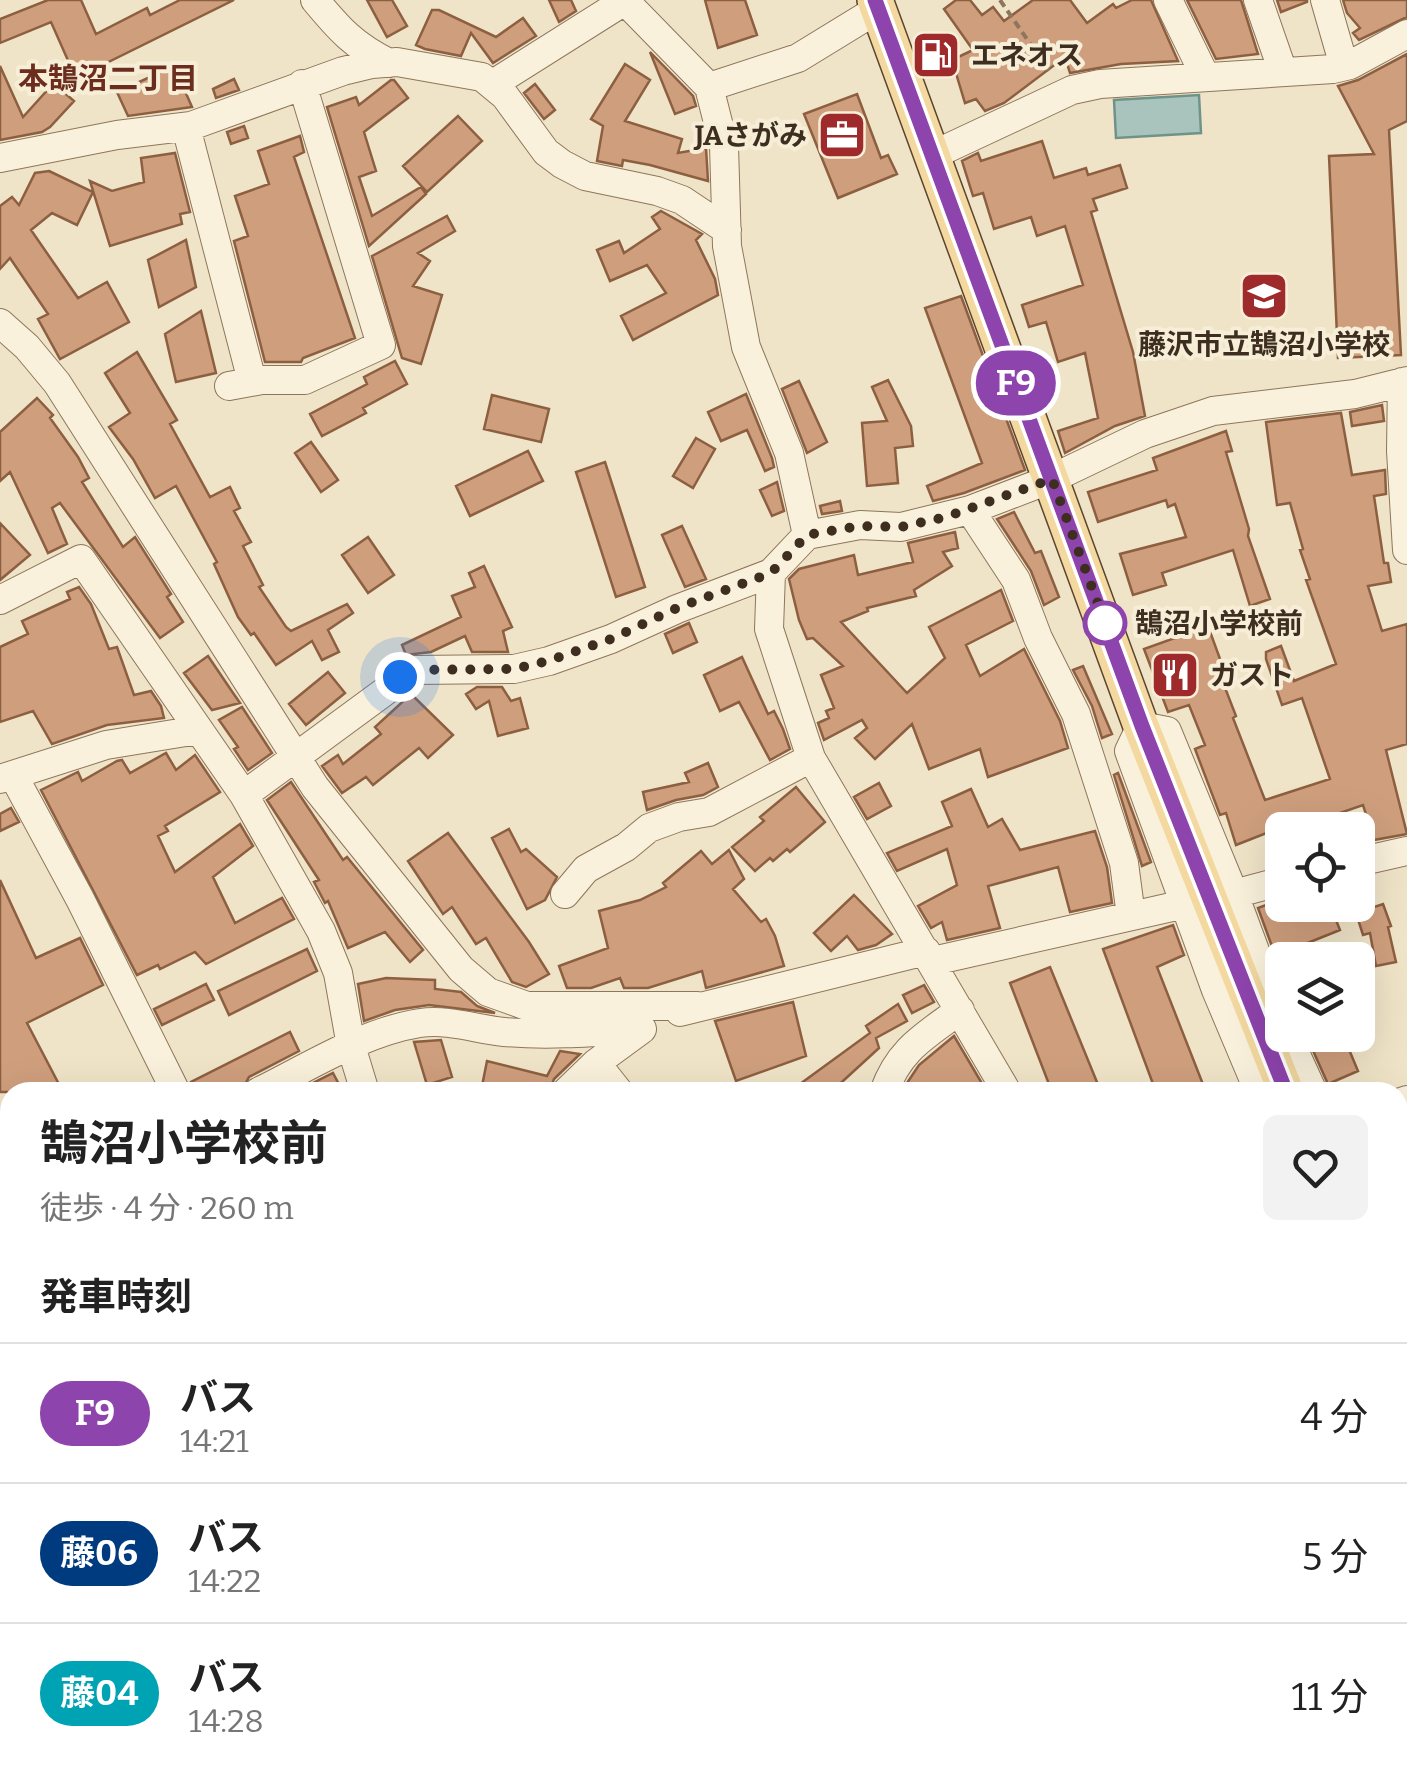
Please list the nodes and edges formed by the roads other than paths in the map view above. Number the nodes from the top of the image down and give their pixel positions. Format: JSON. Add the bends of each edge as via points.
{"nodes":[{"id":1,"x":315,"y":0,"type":"edge"},
{"id":2,"x":1168,"y":0,"type":"edge"},
{"id":3,"x":1258,"y":0,"type":"edge"},
{"id":4,"x":1325,"y":0,"type":"edge"},
{"id":5,"x":624,"y":1,"type":"edge"},
{"id":6,"x":876,"y":4,"type":"edge"},
{"id":7,"x":1407,"y":34,"type":"edge"},
{"id":8,"x":389,"y":63,"type":"junction"},
{"id":9,"x":1344,"y":66,"type":"junction"},
{"id":10,"x":1283,"y":72,"type":"junction"},
{"id":11,"x":1205,"y":76,"type":"junction"},
{"id":12,"x":302,"y":84,"type":"junction"},
{"id":13,"x":493,"y":84,"type":"junction"},
{"id":14,"x":709,"y":87,"type":"junction"},
{"id":15,"x":186,"y":126,"type":"junction"},
{"id":16,"x":933,"y":155,"type":"junction"},
{"id":17,"x":0,"y":158,"type":"edge"},
{"id":18,"x":727,"y":230,"type":"junction"},
{"id":19,"x":0,"y":323,"type":"edge"},
{"id":20,"x":1405,"y":382,"type":"edge"},
{"id":21,"x":1052,"y":479,"type":"junction"},
{"id":22,"x":970,"y":510,"type":"junction"},
{"id":23,"x":807,"y":535,"type":"junction"},
{"id":24,"x":1407,"y":550,"type":"edge"},
{"id":25,"x":771,"y":573,"type":"junction"},
{"id":26,"x":0,"y":600,"type":"edge"},
{"id":27,"x":1142,"y":726,"type":"junction"},
{"id":28,"x":198,"y":730,"type":"junction"},
{"id":29,"x":298,"y":758,"type":"junction"},
{"id":30,"x":811,"y":758,"type":"junction"},
{"id":31,"x":6,"y":777,"type":"edge"},
{"id":32,"x":244,"y":795,"type":"junction"},
{"id":33,"x":1407,"y":850,"type":"edge"},
{"id":34,"x":1375,"y":858,"type":"edge"},
{"id":35,"x":1265,"y":886,"type":"edge"},
{"id":36,"x":565,"y":894,"type":"dead end"},
{"id":37,"x":1234,"y":894,"type":"junction"},
{"id":38,"x":1185,"y":904,"type":"junction"},
{"id":39,"x":1131,"y":916,"type":"junction"},
{"id":40,"x":929,"y":956,"type":"junction"},
{"id":41,"x":1265,"y":978,"type":"edge"},
{"id":42,"x":698,"y":1006,"type":"junction"},
{"id":43,"x":960,"y":1010,"type":"junction"},
{"id":44,"x":642,"y":1029,"type":"junction"},
{"id":45,"x":351,"y":1046,"type":"junction"},
{"id":46,"x":1295,"y":1052,"type":"edge"},
{"id":47,"x":596,"y":1063,"type":"junction"},
{"id":48,"x":171,"y":1082,"type":"edge"},
{"id":49,"x":278,"y":1082,"type":"edge"},
{"id":50,"x":361,"y":1082,"type":"edge"},
{"id":51,"x":576,"y":1082,"type":"edge"},
{"id":52,"x":610,"y":1082,"type":"edge"},
{"id":53,"x":887,"y":1082,"type":"edge"},
{"id":54,"x":1001,"y":1082,"type":"edge"},
{"id":55,"x":1254,"y":1082,"type":"edge"},
{"id":56,"x":1282,"y":1082,"type":"edge"},
{"id":57,"x":1309,"y":1082,"type":"edge"}],
"edges":[{"from":1,"to":8,"type":"street","via":[[361,50]]},
{"from":2,"to":11,"type":"street"},
{"from":3,"to":10,"type":"street"},
{"from":4,"to":9,"type":"street"},
{"from":5,"to":13,"type":"street"},
{"from":5,"to":14,"type":"street"},
{"from":6,"to":14,"type":"street","via":[[798,58]]},
{"from":6,"to":16,"type":"main road"},
{"from":7,"to":9,"type":"street"},
{"from":8,"to":12,"type":"street"},
{"from":8,"to":13,"type":"street","via":[[463,72]]},
{"from":9,"to":10,"type":"street"},
{"from":10,"to":11,"type":"street"},
{"from":11,"to":16,"type":"street","via":[[1064,93]]},
{"from":12,"to":15,"type":"street"},
{"from":12,"to":15,"type":"street","via":[[381,346],[305,380],[241,384]]},
{"from":13,"to":18,"type":"street","via":[[562,164],[682,200]]},
{"from":14,"to":18,"type":"street","via":[[724,146]]},
{"from":15,"to":17,"type":"street"},
{"from":16,"to":21,"type":"main road"},
{"from":18,"to":23,"type":"street","via":[[746,348],[789,453]]},
{"from":19,"to":29,"type":"street","via":[[57,383]]},
{"from":20,"to":21,"type":"street","via":[[1184,419]]},
{"from":20,"to":24,"type":"street"},
{"from":21,"to":22,"type":"street"},
{"from":21,"to":27,"type":"main road"},
{"from":22,"to":23,"type":"street","via":[[901,527]]},
{"from":22,"to":39,"type":"street","via":[[1016,580],[1076,714],[1124,863]]},
{"from":23,"to":25,"type":"street"},
{"from":25,"to":29,"type":"street","via":[[548,661],[514,669],[414,670]]},
{"from":25,"to":30,"type":"street","via":[[769,629]]},
{"from":26,"to":28,"type":"street","via":[[81,559]]},
{"from":27,"to":37,"type":"street","via":[[1167,731]]},
{"from":27,"to":38,"type":"street","via":[[1130,751]]},
{"from":27,"to":56,"type":"main road"},
{"from":28,"to":31,"type":"street","via":[[106,744]]},
{"from":28,"to":32,"type":"street"},
{"from":29,"to":32,"type":"street"},
{"from":29,"to":42,"type":"street","via":[[354,839],[461,969],[488,992],[526,1006]]},
{"from":30,"to":36,"type":"street","via":[[709,812],[649,828],[586,869]]},
{"from":30,"to":40,"type":"street"},
{"from":31,"to":48,"type":"street","via":[[80,899]]},
{"from":32,"to":45,"type":"street","via":[[321,931],[338,973]]},
{"from":33,"to":34,"type":"street"},
{"from":35,"to":37,"type":"street"},
{"from":37,"to":41,"type":"street"},
{"from":38,"to":39,"type":"street"},
{"from":38,"to":55,"type":"street"},
{"from":39,"to":40,"type":"street"},
{"from":40,"to":42,"type":"street"},
{"from":40,"to":43,"type":"street"},
{"from":42,"to":44,"type":"street"},
{"from":43,"to":53,"type":"street","via":[[902,1054]]},
{"from":43,"to":54,"type":"street"},
{"from":44,"to":45,"type":"street","via":[[506,1032],[436,1022]]},
{"from":44,"to":47,"type":"street"},
{"from":45,"to":49,"type":"street"},
{"from":45,"to":50,"type":"street"},
{"from":46,"to":57,"type":"street"},
{"from":47,"to":51,"type":"street"},
{"from":47,"to":52,"type":"street"}]}
